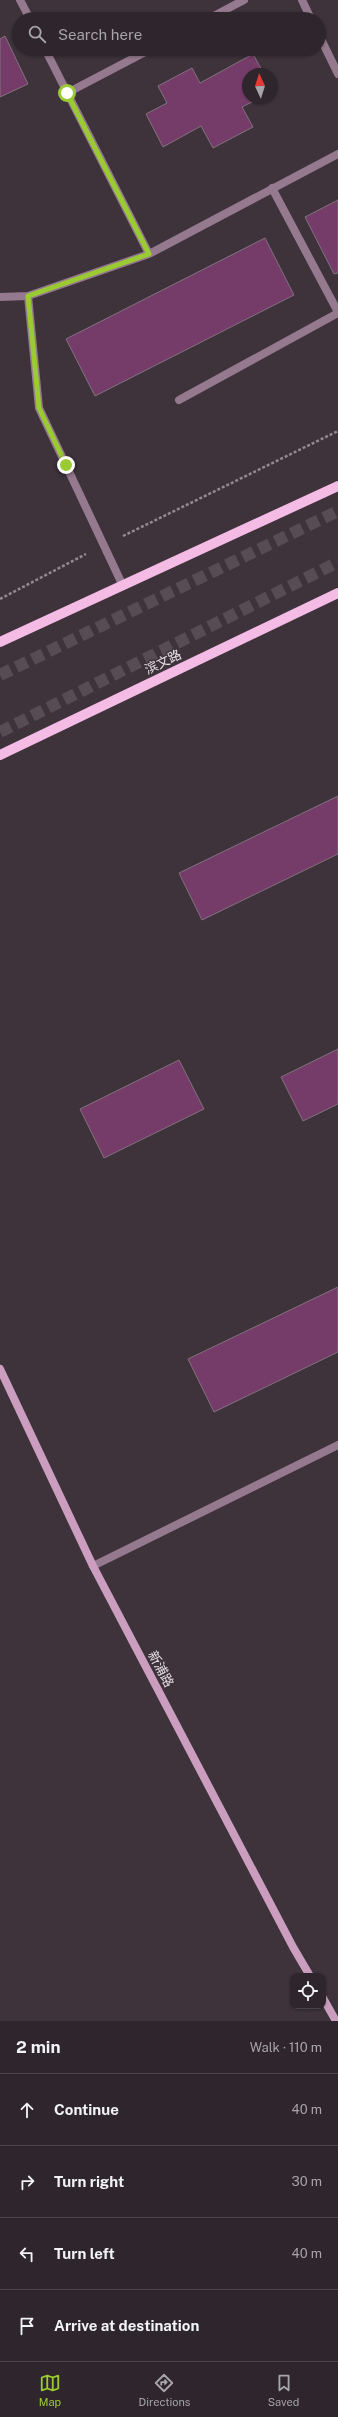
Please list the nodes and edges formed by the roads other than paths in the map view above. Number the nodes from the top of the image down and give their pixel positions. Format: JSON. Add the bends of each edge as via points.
{"nodes":[{"id":1,"x":20,"y":0,"type":"edge"},
{"id":2,"x":244,"y":0,"type":"edge"},
{"id":3,"x":302,"y":0,"type":"edge"},
{"id":4,"x":26,"y":12,"type":"edge"},
{"id":5,"x":221,"y":12,"type":"edge"},
{"id":6,"x":308,"y":12,"type":"edge"},
{"id":7,"x":326,"y":49,"type":"edge"},
{"id":8,"x":48,"y":56,"type":"edge"},
{"id":9,"x":138,"y":56,"type":"edge"},
{"id":10,"x":338,"y":74,"type":"edge"},
{"id":11,"x":67,"y":93,"type":"junction"},
{"id":12,"x":338,"y":154,"type":"edge"},
{"id":13,"x":272,"y":188,"type":"junction"},
{"id":14,"x":149,"y":254,"type":"junction"},
{"id":15,"x":28,"y":296,"type":"junction"},
{"id":16,"x":0,"y":297,"type":"edge"},
{"id":17,"x":338,"y":312,"type":"edge"},
{"id":18,"x":179,"y":400,"type":"dead end"},
{"id":19,"x":338,"y":486,"type":"edge"},
{"id":20,"x":123,"y":586,"type":"junction"},
{"id":21,"x":338,"y":593,"type":"edge"},
{"id":22,"x":0,"y":642,"type":"edge"},
{"id":23,"x":0,"y":756,"type":"edge"},
{"id":24,"x":0,"y":1369,"type":"edge"},
{"id":25,"x":338,"y":1445,"type":"edge"},
{"id":26,"x":93,"y":1566,"type":"junction"},
{"id":27,"x":308,"y":1973,"type":"edge"},
{"id":28,"x":326,"y":2003,"type":"edge"},
{"id":29,"x":336,"y":2021,"type":"edge"}],
"edges":[{"from":1,"to":4,"type":"street"},
{"from":2,"to":5,"type":"street"},
{"from":3,"to":6,"type":"street"},
{"from":7,"to":10,"type":"street"},
{"from":8,"to":11,"type":"street"},
{"from":9,"to":11,"type":"street"},
{"from":11,"to":14,"type":"street"},
{"from":12,"to":13,"type":"street"},
{"from":13,"to":14,"type":"street"},
{"from":13,"to":17,"type":"street"},
{"from":14,"to":15,"type":"street"},
{"from":15,"to":16,"type":"street"},
{"from":15,"to":20,"type":"street","via":[[39,408]]},
{"from":17,"to":18,"type":"street"},
{"from":19,"to":20,"type":"main road"},
{"from":20,"to":22,"type":"main road"},
{"from":21,"to":23,"type":"main road","name":"滨文路"},
{"from":24,"to":26,"type":"street","name":"新浦路"},
{"from":25,"to":26,"type":"street"},
{"from":26,"to":27,"type":"street","name":"新浦路"},
{"from":28,"to":29,"type":"street"}]}
